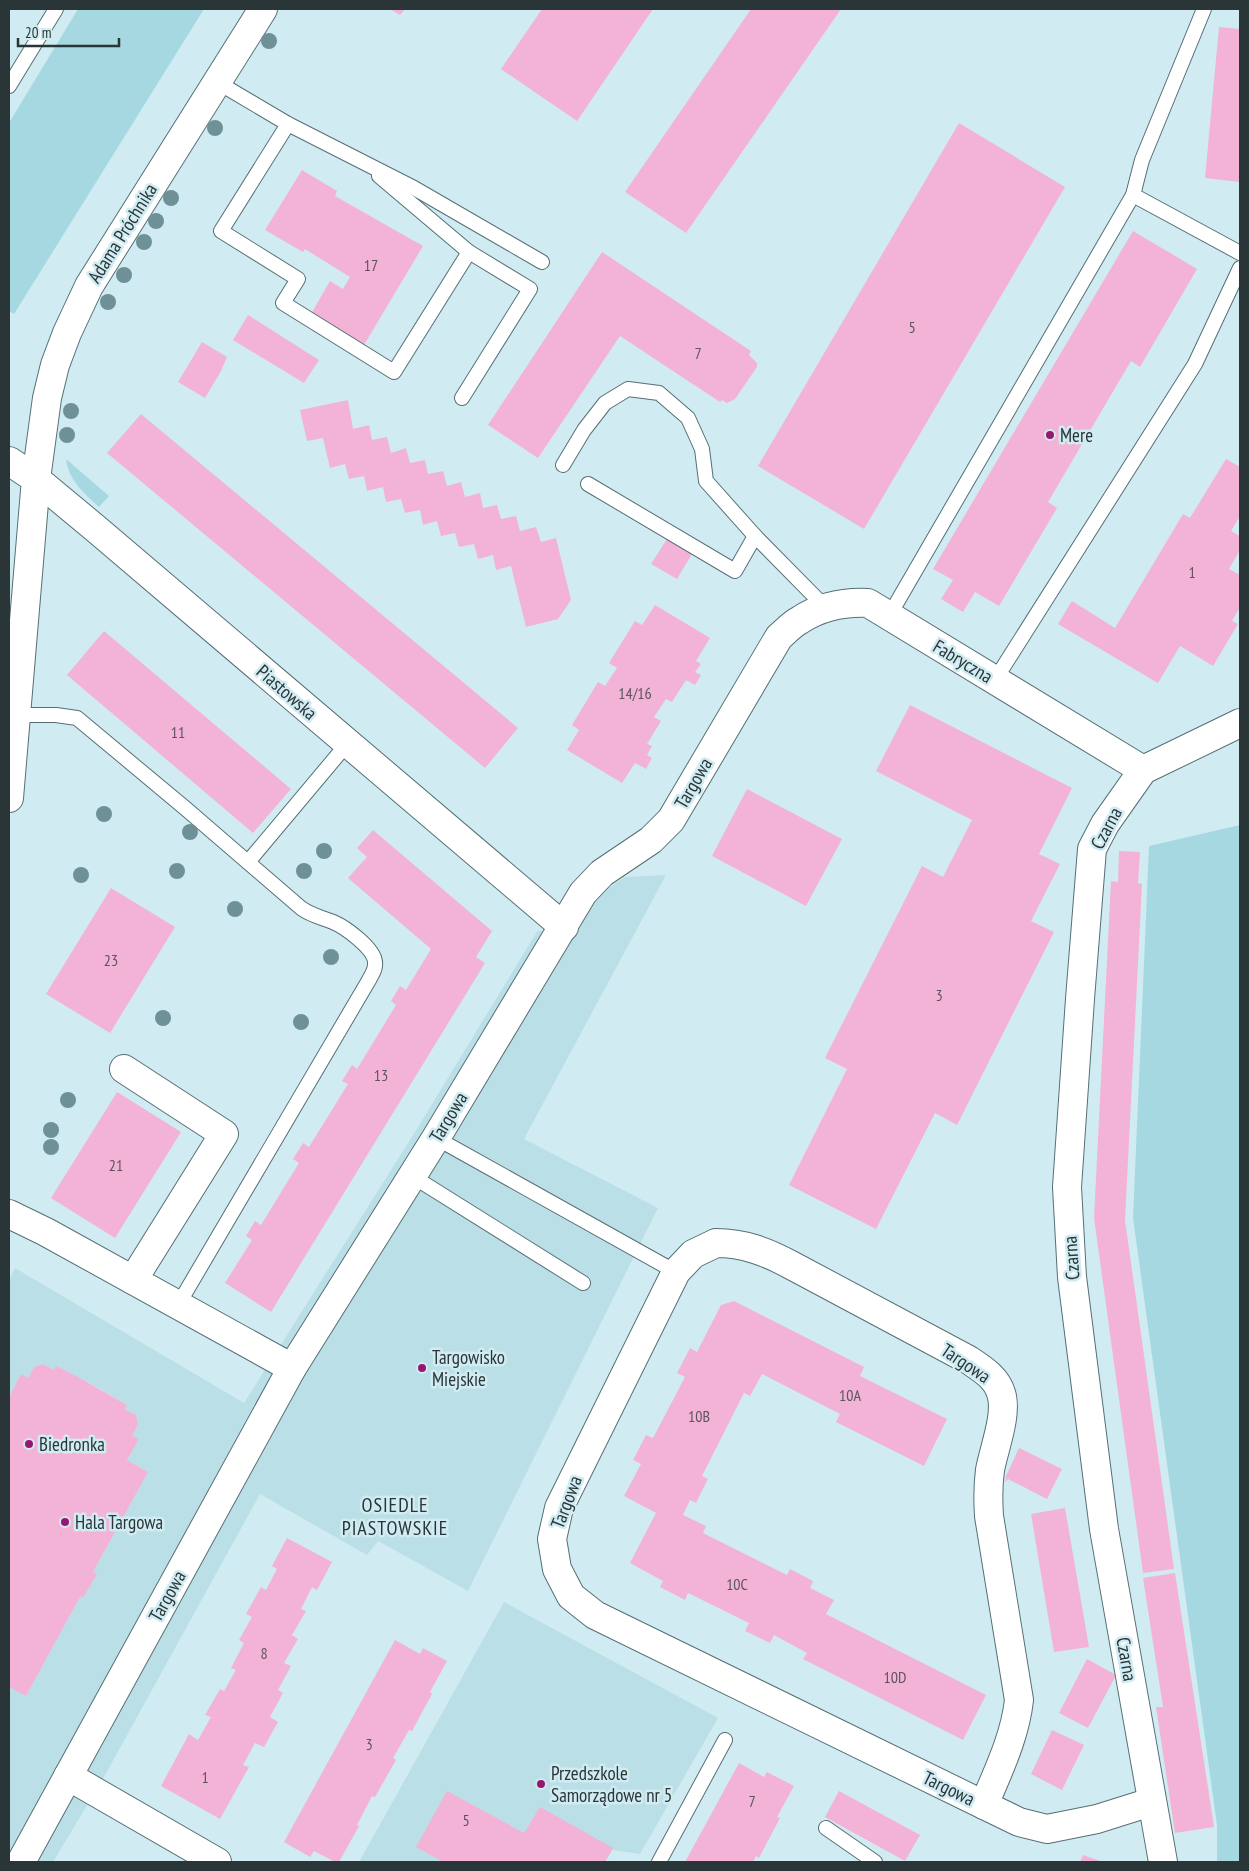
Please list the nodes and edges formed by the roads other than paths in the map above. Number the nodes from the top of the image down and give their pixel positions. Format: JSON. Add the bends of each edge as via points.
{"nodes":[{"id":1,"x":56,"y":9,"type":"edge"},
{"id":2,"x":263,"y":9,"type":"edge"},
{"id":3,"x":1204,"y":9,"type":"edge"},
{"id":4,"x":217,"y":82,"type":"junction"},
{"id":5,"x":9,"y":86,"type":"edge"},
{"id":6,"x":288,"y":124,"type":"junction"},
{"id":7,"x":359,"y":160,"type":"junction"},
{"id":8,"x":1133,"y":195,"type":"junction"},
{"id":9,"x":469,"y":252,"type":"junction"},
{"id":10,"x":1240,"y":254,"type":"edge"},
{"id":11,"x":542,"y":262,"type":"dead end"},
{"id":12,"x":1240,"y":268,"type":"edge"},
{"id":13,"x":462,"y":398,"type":"dead end"},
{"id":14,"x":9,"y":461,"type":"edge"},
{"id":15,"x":564,"y":464,"type":"dead end"},
{"id":16,"x":36,"y":479,"type":"junction"},
{"id":17,"x":588,"y":484,"type":"dead end"},
{"id":18,"x":755,"y":536,"type":"junction"},
{"id":19,"x":826,"y":608,"type":"junction"},
{"id":20,"x":889,"y":616,"type":"junction"},
{"id":21,"x":779,"y":637,"type":"joint"},
{"id":22,"x":995,"y":680,"type":"junction"},
{"id":23,"x":14,"y":710,"type":"edge"},
{"id":24,"x":1240,"y":723,"type":"edge"},
{"id":25,"x":347,"y":744,"type":"junction"},
{"id":26,"x":1144,"y":770,"type":"junction"},
{"id":27,"x":9,"y":798,"type":"edge"},
{"id":28,"x":248,"y":862,"type":"junction"},
{"id":29,"x":564,"y":927,"type":"junction"},
{"id":30,"x":124,"y":1070,"type":"dead end"},
{"id":31,"x":436,"y":1138,"type":"junction"},
{"id":32,"x":412,"y":1176,"type":"junction"},
{"id":33,"x":9,"y":1214,"type":"edge"},
{"id":34,"x":676,"y":1272,"type":"junction"},
{"id":35,"x":133,"y":1280,"type":"junction"},
{"id":36,"x":583,"y":1283,"type":"dead end"},
{"id":37,"x":178,"y":1305,"type":"junction"},
{"id":38,"x":292,"y":1368,"type":"junction"},
{"id":39,"x":725,"y":1740,"type":"dead end"},
{"id":40,"x":68,"y":1776,"type":"junction"},
{"id":41,"x":1151,"y":1802,"type":"junction"},
{"id":42,"x":984,"y":1805,"type":"junction"},
{"id":43,"x":826,"y":1828,"type":"dead end"},
{"id":44,"x":21,"y":1862,"type":"edge"},
{"id":45,"x":217,"y":1862,"type":"edge"},
{"id":46,"x":659,"y":1862,"type":"edge"},
{"id":47,"x":875,"y":1862,"type":"edge"},
{"id":48,"x":1163,"y":1862,"type":"edge"}],
"edges":[{"from":1,"to":5,"type":"lane"},
{"from":2,"to":4,"type":"street","name":"Adama Próchnika"},
{"from":3,"to":8,"type":"lane","via":[[1142,160]]},
{"from":4,"to":6,"type":"lane"},
{"from":4,"to":16,"type":"street","name":"Adama Próchnika","via":[[80,302],[50,380]]},
{"from":6,"to":7,"type":"lane"},
{"from":6,"to":9,"type":"lane","via":[[221,231],[298,278],[283,303],[394,372]]},
{"from":7,"to":9,"type":"lane"},
{"from":7,"to":11,"type":"lane"},
{"from":8,"to":10,"type":"lane"},
{"from":8,"to":20,"type":"lane"},
{"from":9,"to":13,"type":"lane","via":[[530,289]]},
{"from":12,"to":22,"type":"lane","via":[[1196,364]]},
{"from":14,"to":16,"type":"street","name":"Piastowska"},
{"from":15,"to":18,"type":"lane","via":[[605,403],[628,389],[659,393],[688,418],[702,449],[706,481]]},
{"from":16,"to":23,"type":"street","name":"Adama Próchnika"},
{"from":16,"to":25,"type":"street","name":"Piastowska"},
{"from":17,"to":18,"type":"lane","via":[[736,570]]},
{"from":18,"to":19,"type":"lane"},
{"from":19,"to":20,"type":"street","name":"Fabryczna","via":[[868,603]]},
{"from":19,"to":21,"type":"street","name":"Fabryczna","via":[[800,620]]},
{"from":20,"to":22,"type":"street","name":"Fabryczna"},
{"from":21,"to":29,"type":"street","name":"Targowa","via":[[671,820],[651,840],[592,882]]},
{"from":22,"to":26,"type":"street","name":"Fabryczna"},
{"from":23,"to":27,"type":"street","name":"Adama Próchnika"},
{"from":23,"to":28,"type":"lane","via":[[77,718]]},
{"from":24,"to":26,"type":"street","name":"Czarna"},
{"from":25,"to":28,"type":"lane"},
{"from":25,"to":29,"type":"street","name":"Piastowska"},
{"from":26,"to":41,"type":"street","name":"Czarna","via":[[1105,824],[1092,849],[1067,1187],[1072,1277],[1104,1530]]},
{"from":28,"to":37,"type":"lane","via":[[312,916],[334,922],[353,934],[374,956],[376,963]]},
{"from":29,"to":31,"type":"street","name":"Targowa"},
{"from":30,"to":35,"type":"street","via":[[224,1134]]},
{"from":31,"to":32,"type":"street","name":"Targowa"},
{"from":31,"to":34,"type":"lane"},
{"from":32,"to":36,"type":"lane"},
{"from":32,"to":38,"type":"street","name":"Targowa"},
{"from":33,"to":35,"type":"street"},
{"from":34,"to":42,"type":"street","name":"Targowa","via":[[693,1254],[716,1243],[742,1244],[762,1251],[970,1360],[997,1385],[1003,1407],[990,1470],[989,1516],[1019,1700],[1009,1742]]},
{"from":34,"to":42,"type":"street","name":"Targowa","via":[[559,1508],[552,1539],[556,1569],[571,1596],[594,1615]]},
{"from":35,"to":37,"type":"street"},
{"from":37,"to":38,"type":"street"},
{"from":38,"to":40,"type":"street","name":"Targowa"},
{"from":39,"to":46,"type":"lane"},
{"from":40,"to":44,"type":"street","name":"Targowa"},
{"from":40,"to":45,"type":"street"},
{"from":41,"to":42,"type":"street","via":[[1097,1819],[1047,1829],[1019,1822]]},
{"from":41,"to":48,"type":"street","name":"Czarna"},
{"from":43,"to":47,"type":"lane"}]}
